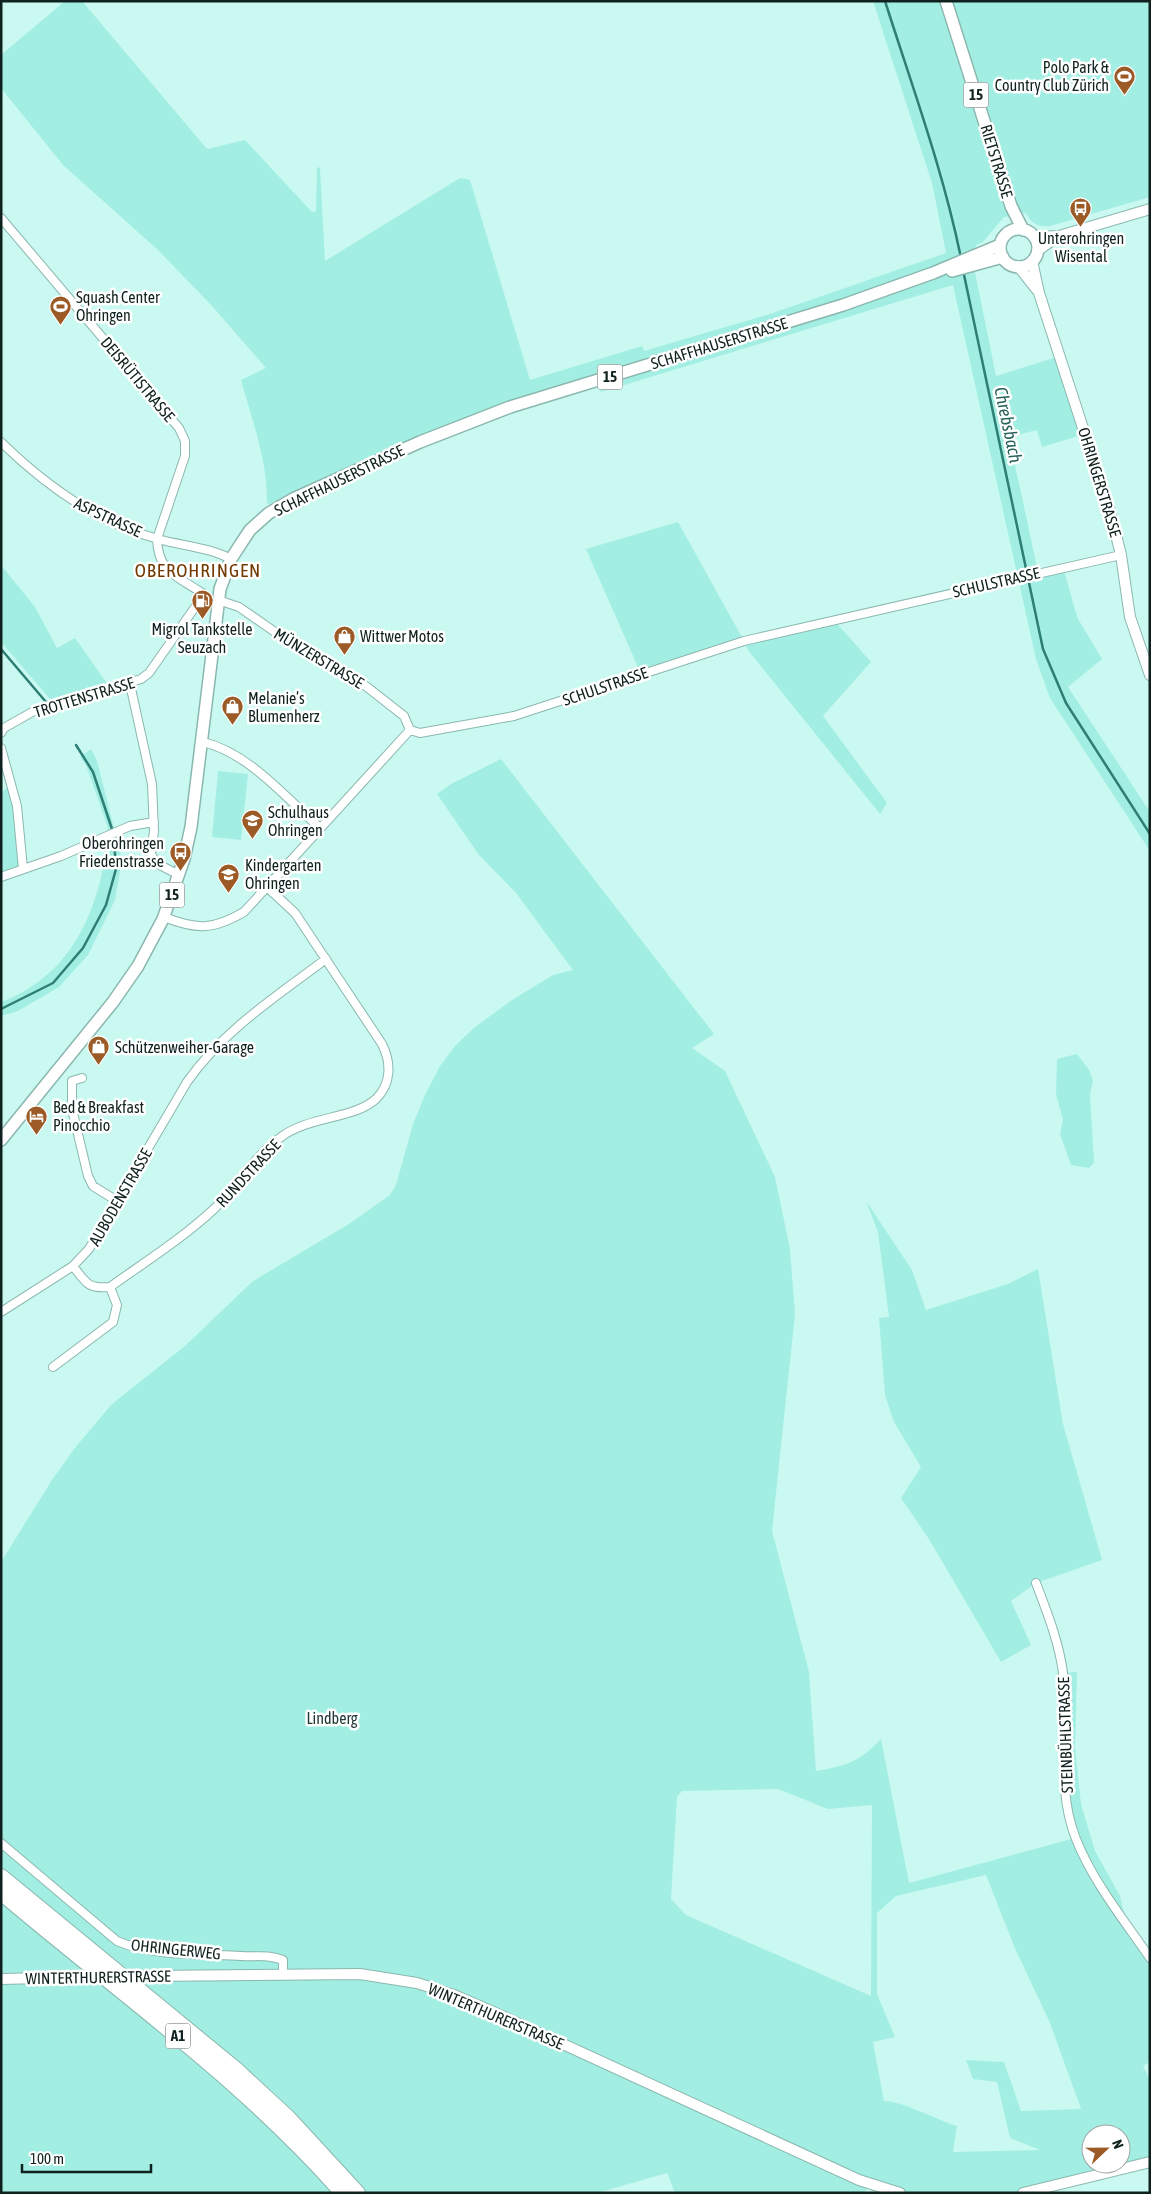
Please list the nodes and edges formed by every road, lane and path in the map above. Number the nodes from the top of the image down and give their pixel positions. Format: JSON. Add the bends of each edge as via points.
{"nodes":[{"id":1,"x":946,"y":1,"type":"edge"},
{"id":2,"x":1011,"y":206,"type":"junction"},
{"id":3,"x":1150,"y":209,"type":"edge"},
{"id":4,"x":1,"y":218,"type":"edge"},
{"id":5,"x":1023,"y":230,"type":"junction"},
{"id":6,"x":1010,"y":231,"type":"junction"},
{"id":7,"x":1059,"y":236,"type":"junction"},
{"id":8,"x":1034,"y":237,"type":"junction"},
{"id":9,"x":1000,"y":245,"type":"junction"},
{"id":10,"x":1035,"y":256,"type":"junction"},
{"id":11,"x":1003,"y":258,"type":"junction"},
{"id":12,"x":969,"y":261,"type":"junction"},
{"id":13,"x":1018,"y":266,"type":"junction"},
{"id":14,"x":1039,"y":293,"type":"junction"},
{"id":15,"x":1,"y":442,"type":"edge"},
{"id":16,"x":157,"y":539,"type":"junction"},
{"id":17,"x":1121,"y":555,"type":"junction"},
{"id":18,"x":231,"y":559,"type":"junction"},
{"id":19,"x":218,"y":600,"type":"junction"},
{"id":20,"x":1150,"y":675,"type":"edge"},
{"id":21,"x":130,"y":684,"type":"junction"},
{"id":22,"x":410,"y":730,"type":"junction"},
{"id":23,"x":1,"y":733,"type":"edge"},
{"id":24,"x":203,"y":742,"type":"junction"},
{"id":25,"x":1,"y":748,"type":"edge"},
{"id":26,"x":154,"y":822,"type":"junction"},
{"id":27,"x":320,"y":828,"type":"junction"},
{"id":28,"x":23,"y":869,"type":"junction"},
{"id":29,"x":179,"y":875,"type":"junction"},
{"id":30,"x":1,"y":877,"type":"edge"},
{"id":31,"x":268,"y":888,"type":"junction"},
{"id":32,"x":164,"y":917,"type":"junction"},
{"id":33,"x":326,"y":959,"type":"junction"},
{"id":34,"x":82,"y":1078,"type":"dead end"},
{"id":35,"x":2,"y":1137,"type":"edge"},
{"id":36,"x":117,"y":1201,"type":"junction"},
{"id":37,"x":73,"y":1266,"type":"junction"},
{"id":38,"x":110,"y":1287,"type":"junction"},
{"id":39,"x":1,"y":1312,"type":"edge"},
{"id":40,"x":53,"y":1367,"type":"dead end"},
{"id":41,"x":1036,"y":1583,"type":"dead end"},
{"id":42,"x":1,"y":1843,"type":"edge"},
{"id":43,"x":1,"y":1876,"type":"edge"},
{"id":44,"x":1,"y":1893,"type":"edge"},
{"id":45,"x":1150,"y":1958,"type":"edge"},
{"id":46,"x":283,"y":1973,"type":"junction"},
{"id":47,"x":1,"y":1979,"type":"edge"},
{"id":48,"x":1150,"y":2162,"type":"edge"},
{"id":49,"x":342,"y":2193,"type":"edge"},
{"id":50,"x":358,"y":2193,"type":"edge"},
{"id":51,"x":900,"y":2193,"type":"edge"},
{"id":52,"x":1023,"y":2193,"type":"edge"}],
"edges":[{"from":1,"to":2,"type":"main road","name":"RIETSTRASSE","number":"15"},
{"from":2,"to":5,"type":"main road","name":"RIETSTRASSE","number":"15"},
{"from":2,"to":6,"type":"main road","name":"RIETSTRASSE","number":"15"},
{"from":3,"to":7,"type":"main road"},
{"from":4,"to":16,"type":"street","name":"DEISRÜTISTRASSE","via":[[179,428],[185,441],[185,456]]},
{"from":5,"to":6,"type":"main road"},
{"from":5,"to":8,"type":"main road"},
{"from":6,"to":9,"type":"main road"},
{"from":7,"to":8,"type":"main road"},
{"from":7,"to":10,"type":"main road"},
{"from":8,"to":10,"type":"main road"},
{"from":9,"to":11,"type":"main road"},
{"from":9,"to":12,"type":"main road","name":"SCHAFFHAUSERSTRASSE","number":"15"},
{"from":10,"to":13,"type":"main road"},
{"from":10,"to":14,"type":"main road","name":"OHRINGERSTRASSE"},
{"from":11,"to":12,"type":"main road","name":"SCHAFFHAUSERSTRASSE","number":"15"},
{"from":11,"to":13,"type":"main road"},
{"from":12,"to":18,"type":"main road","name":"SCHAFFHAUSERSTRASSE","number":"15","via":[[843,305],[451,428],[278,507],[250,530]]},
{"from":13,"to":14,"type":"main road","name":"OHRINGERSTRASSE"},
{"from":14,"to":17,"type":"main road","name":"OHRINGERSTRASSE","via":[[1108,502]]},
{"from":15,"to":16,"type":"street","name":"ASPSTRASSE","via":[[28,468],[68,498],[122,526]]},
{"from":16,"to":18,"type":"street","name":"ASPSTRASSE","via":[[212,550]]},
{"from":16,"to":21,"type":"street","name":"TROTTENSTRASSE","via":[[162,565],[202,593],[202,597],[149,673]]},
{"from":17,"to":20,"type":"main road","name":"OHRINGERSTRASSE","via":[[1130,616]]},
{"from":17,"to":22,"type":"street","name":"SCHULSTRASSE","via":[[744,641],[514,716],[420,733]]},
{"from":18,"to":19,"type":"main road","name":"SCHAFFHAUSERSTRASSE","number":"15"},
{"from":19,"to":22,"type":"street","name":"MÜNZERSTRASSE","via":[[239,607],[367,687],[404,716]]},
{"from":19,"to":24,"type":"main road","name":"SCHAFFHAUSERSTRASSE","number":"15"},
{"from":21,"to":23,"type":"street","name":"TROTTENSTRASSE","via":[[34,711]]},
{"from":21,"to":26,"type":"street","via":[[149,764]]},
{"from":22,"to":27,"type":"street"},
{"from":24,"to":27,"type":"street","via":[[218,746],[239,759]]},
{"from":24,"to":29,"type":"main road","name":"SCHAFFHAUSERSTRASSE","number":"15","via":[[191,827]]},
{"from":25,"to":28,"type":"street","via":[[17,806]]},
{"from":26,"to":28,"type":"street","via":[[130,826]]},
{"from":26,"to":29,"type":"street","via":[[151,854],[156,863]]},
{"from":27,"to":31,"type":"street"},
{"from":28,"to":30,"type":"street"},
{"from":29,"to":32,"type":"main road","name":"SCHAFFHAUSERSTRASSE","number":"15"},
{"from":31,"to":32,"type":"street","via":[[244,912],[226,922],[191,927]]},
{"from":31,"to":33,"type":"street","name":"RUNDSTRASSE","via":[[295,913]]},
{"from":32,"to":35,"type":"main road","name":"SCHAFFHAUSERSTRASSE","number":"15","via":[[126,984]]},
{"from":33,"to":36,"type":"street","name":"AUBODENSTRASSE","via":[[229,1033],[205,1057]]},
{"from":33,"to":38,"type":"street","name":"RUNDSTRASSE","via":[[389,1059],[384,1089],[367,1106],[309,1122],[282,1136],[264,1150],[213,1210]]},
{"from":34,"to":36,"type":"street","via":[[72,1081],[72,1109],[88,1176],[93,1186]]},
{"from":36,"to":37,"type":"street","name":"AUBODENSTRASSE","via":[[89,1250]]},
{"from":37,"to":38,"type":"street","via":[[86,1284],[97,1288]]},
{"from":37,"to":39,"type":"street","name":"AUBODENSTRASSE"},
{"from":38,"to":40,"type":"street","via":[[117,1305],[113,1322]]},
{"from":41,"to":45,"type":"street","name":"STEINBÜHLSTRASSE","via":[[1054,1633],[1063,1673],[1063,1762],[1068,1811],[1075,1838],[1089,1866]]},
{"from":42,"to":46,"type":"street","name":"OHRINGERWEG","via":[[117,1942],[157,1951],[243,1956],[267,1954],[283,1960]]},
{"from":43,"to":50,"type":"highway","number":"A1","via":[[236,2069],[289,2118]]},
{"from":44,"to":49,"type":"highway","number":"A1","via":[[219,2070],[274,2121]]},
{"from":46,"to":47,"type":"main road","name":"WINTERTHURERSTRASSE","bridge":true},
{"from":46,"to":51,"type":"main road","name":"WINTERTHURERSTRASSE","via":[[360,1974],[393,1978],[439,1990],[859,2180]]},
{"from":48,"to":52,"type":"main road"}]}
